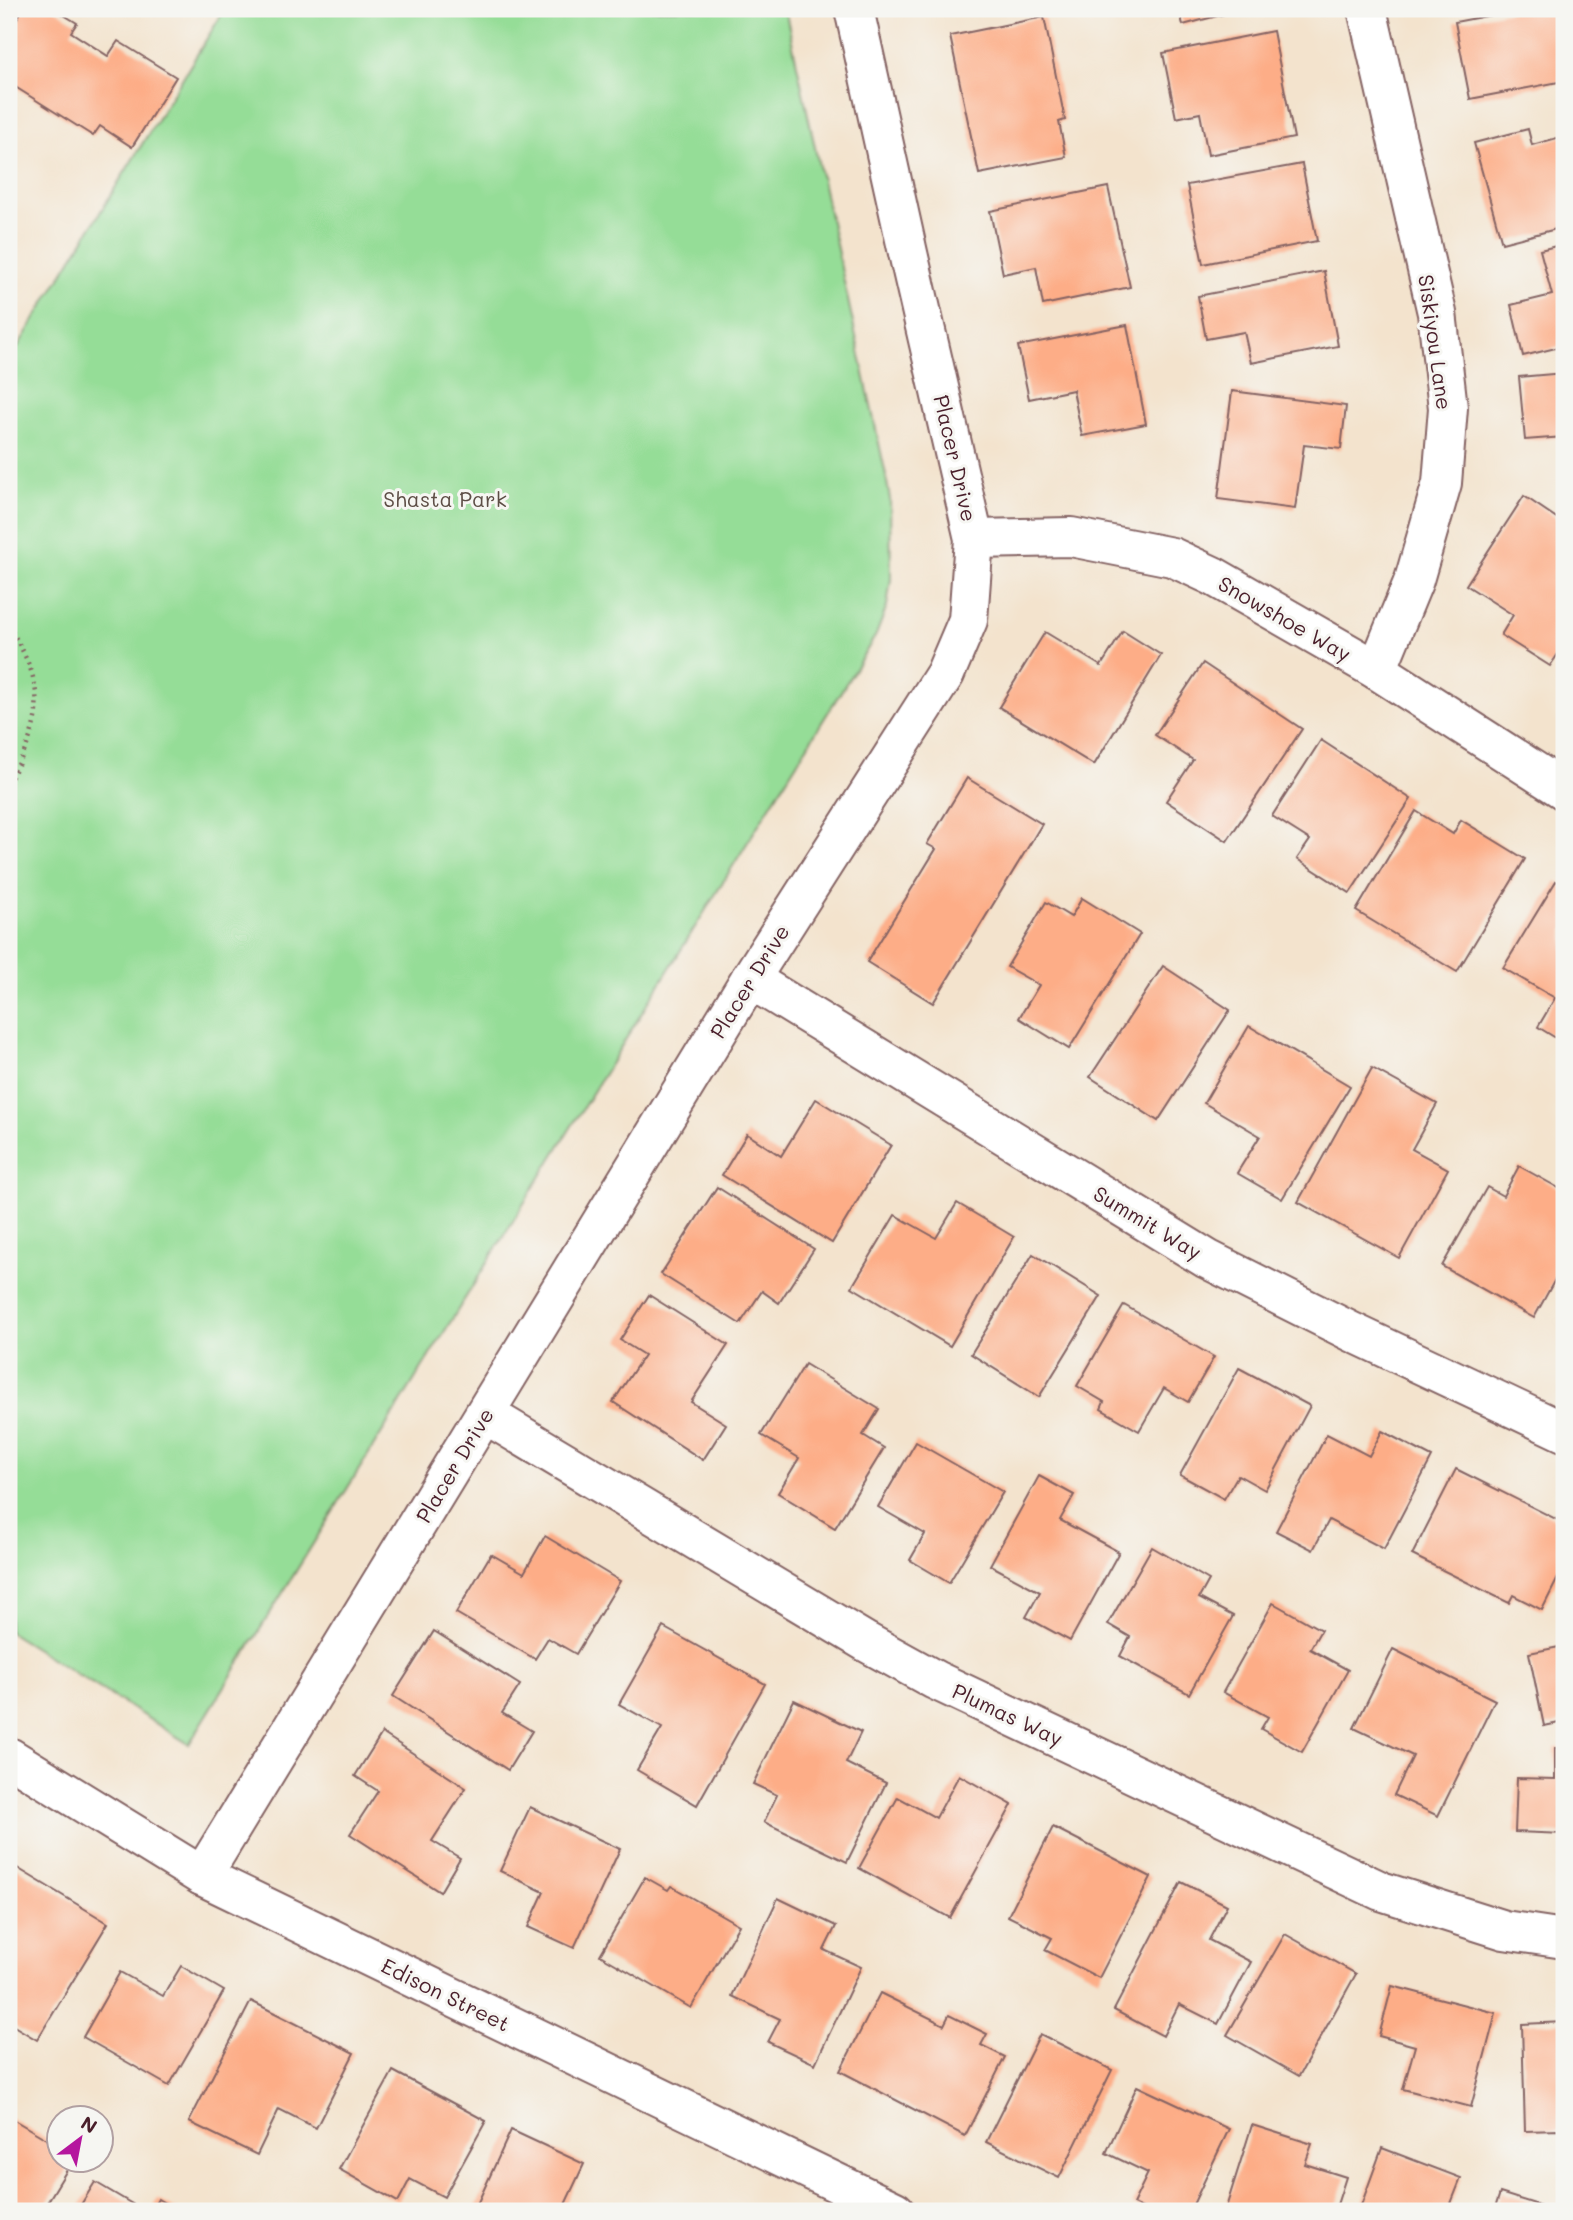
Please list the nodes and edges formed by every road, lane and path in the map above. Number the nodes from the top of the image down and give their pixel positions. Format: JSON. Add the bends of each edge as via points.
{"nodes":[{"id":1,"x":854,"y":9,"type":"edge"},
{"id":2,"x":1367,"y":9,"type":"edge"},
{"id":3,"x":974,"y":539,"type":"junction"},
{"id":4,"x":9,"y":625,"type":"edge"},
{"id":5,"x":1377,"y":670,"type":"junction"},
{"id":6,"x":9,"y":782,"type":"edge"},
{"id":7,"x":1564,"y":790,"type":"edge"},
{"id":8,"x":750,"y":979,"type":"junction"},
{"id":9,"x":485,"y":1414,"type":"junction"},
{"id":10,"x":1564,"y":1432,"type":"edge"},
{"id":11,"x":9,"y":1757,"type":"edge"},
{"id":12,"x":202,"y":1876,"type":"junction"},
{"id":13,"x":1564,"y":1940,"type":"edge"},
{"id":14,"x":895,"y":2211,"type":"edge"}],
"edges":[{"from":1,"to":3,"type":"street","name":"Placer Drive"},
{"from":2,"to":5,"type":"street","name":"Siskiyou Lane","via":[[1437,313],[1448,408],[1442,483],[1414,580]]},
{"from":3,"to":5,"type":"street","name":"Snowshoe Way","via":[[1071,537],[1172,557]]},
{"from":3,"to":8,"type":"street","name":"Placer Drive","via":[[968,620],[945,674]]},
{"from":4,"to":6,"type":"path","via":[[32,672],[37,709],[30,742]]},
{"from":5,"to":7,"type":"street","name":"Snowshoe Way"},
{"from":8,"to":9,"type":"street","name":"Placer Drive"},
{"from":8,"to":10,"type":"street","name":"Summit Way","via":[[1207,1259]]},
{"from":9,"to":12,"type":"street","name":"Placer Drive"},
{"from":9,"to":13,"type":"street","name":"Plumas Way","via":[[935,1680],[1381,1891],[1504,1930]]},
{"from":11,"to":12,"type":"street","name":"Edison Street"},
{"from":12,"to":14,"type":"street","name":"Edison Street"}]}
